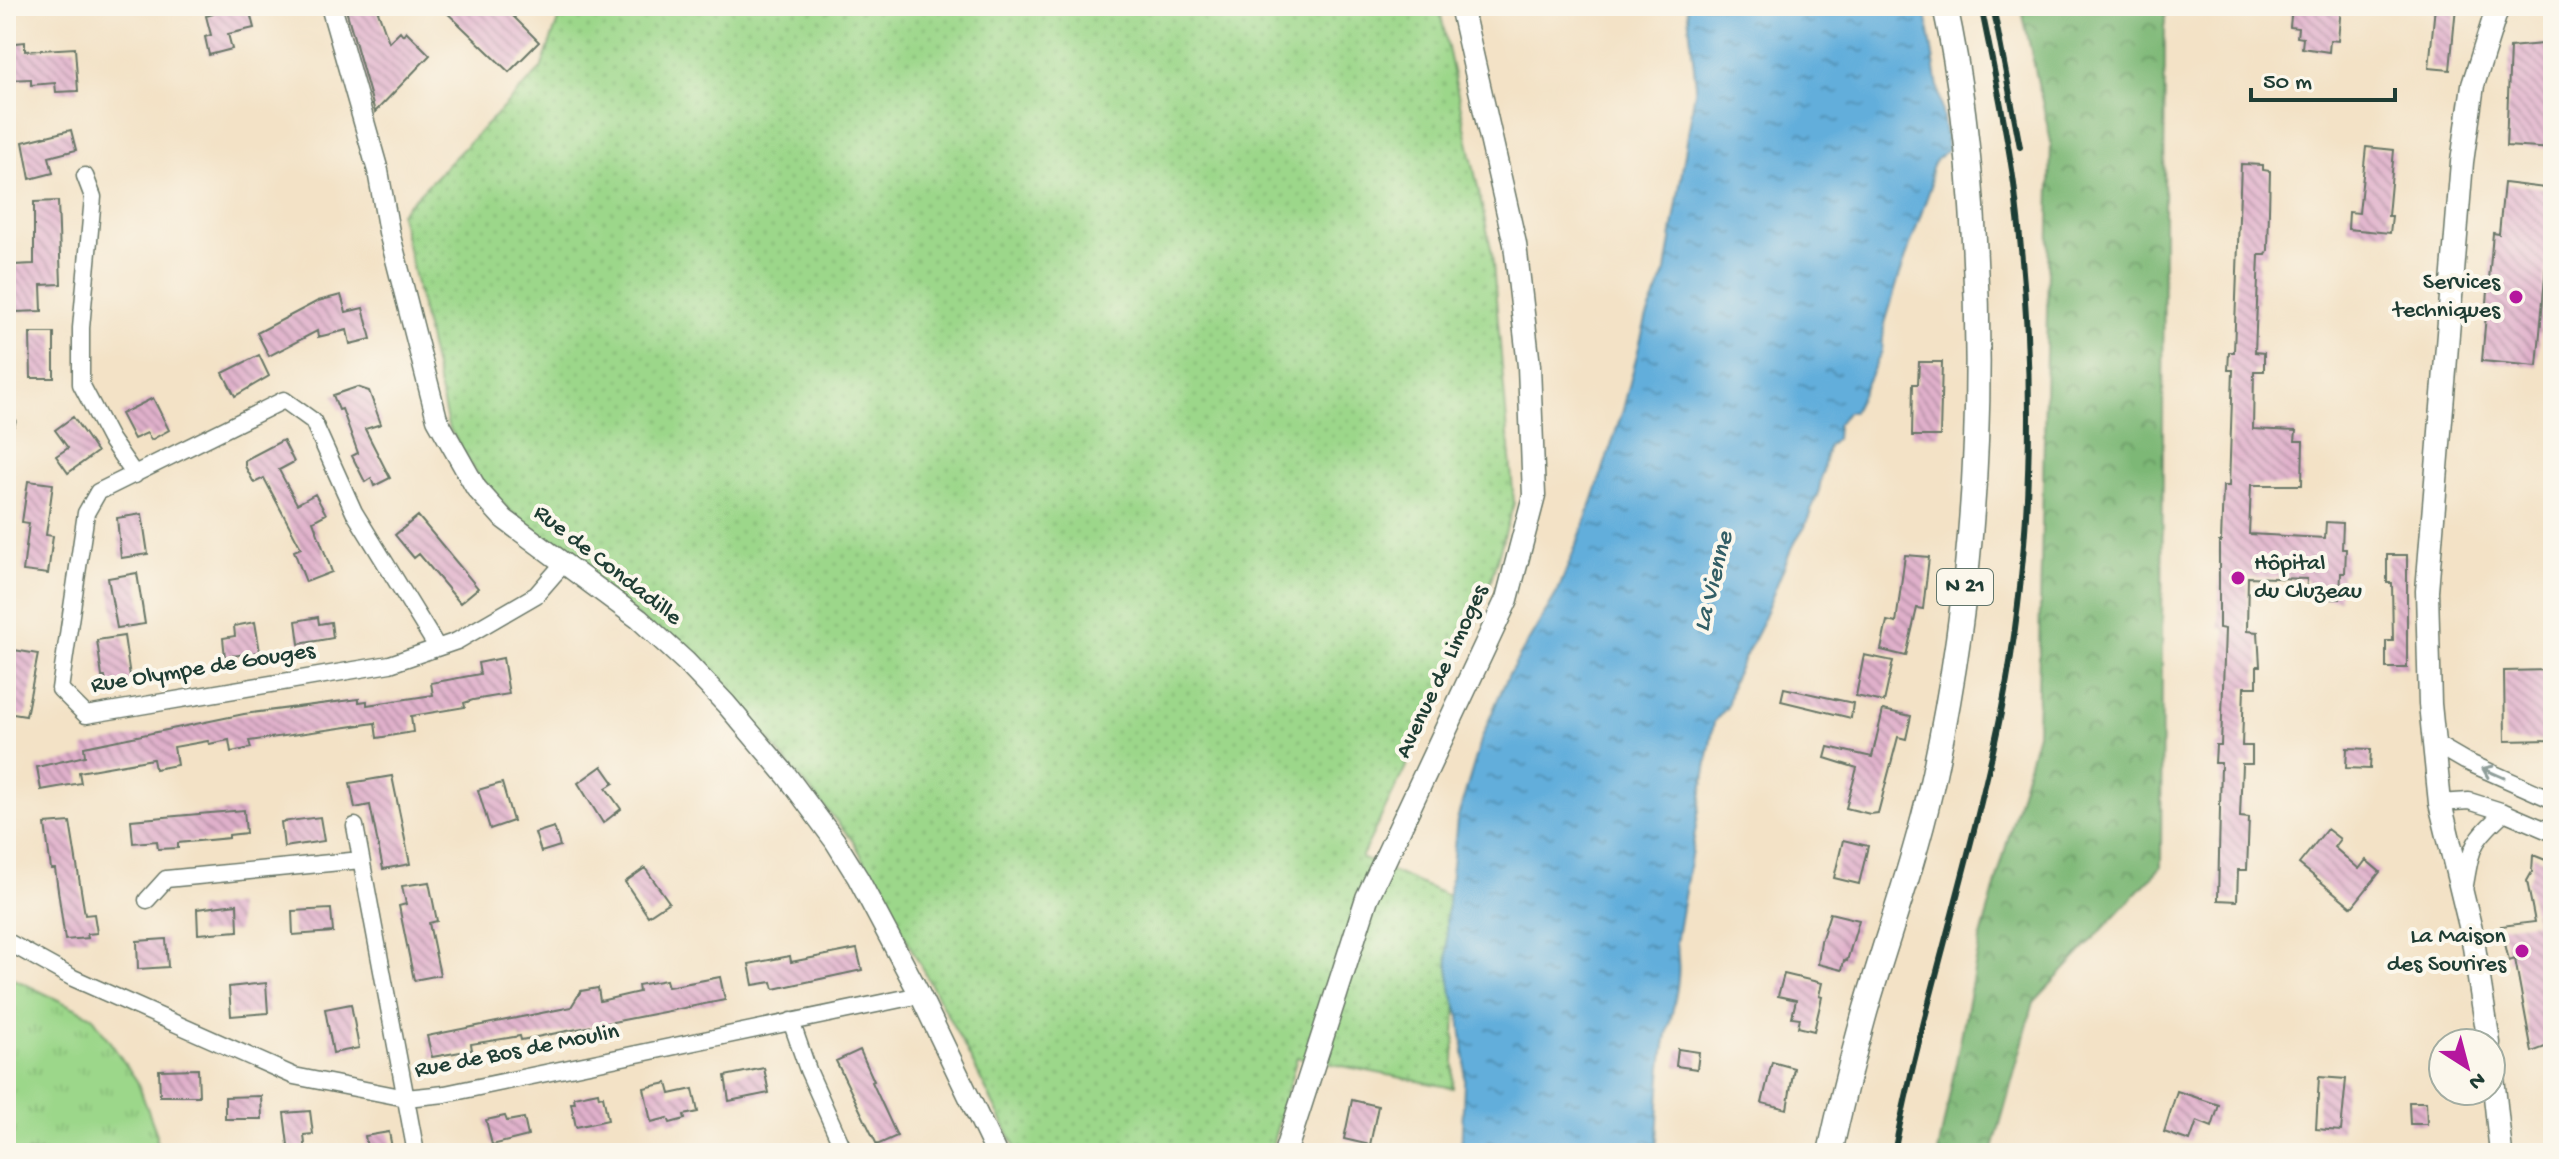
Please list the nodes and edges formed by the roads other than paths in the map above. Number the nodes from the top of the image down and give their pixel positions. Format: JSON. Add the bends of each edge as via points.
{"nodes":[{"id":1,"x":331,"y":6,"type":"edge"},
{"id":2,"x":1461,"y":6,"type":"edge"},
{"id":3,"x":1945,"y":6,"type":"edge"},
{"id":4,"x":2498,"y":6,"type":"edge"},
{"id":5,"x":85,"y":176,"type":"dead end"},
{"id":6,"x":135,"y":475,"type":"junction"},
{"id":7,"x":563,"y":564,"type":"junction"},
{"id":8,"x":437,"y":647,"type":"junction"},
{"id":9,"x":2434,"y":743,"type":"junction"},
{"id":10,"x":2553,"y":800,"type":"edge"},
{"id":11,"x":2440,"y":803,"type":"junction"},
{"id":12,"x":2504,"y":812,"type":"junction"},
{"id":13,"x":355,"y":826,"type":"dead end"},
{"id":14,"x":2553,"y":833,"type":"edge"},
{"id":15,"x":361,"y":860,"type":"junction"},
{"id":16,"x":147,"y":900,"type":"dead end"},
{"id":17,"x":2462,"y":900,"type":"junction"},
{"id":18,"x":6,"y":941,"type":"edge"},
{"id":19,"x":920,"y":995,"type":"junction"},
{"id":20,"x":791,"y":1021,"type":"junction"},
{"id":21,"x":2487,"y":1027,"type":"edge"},
{"id":22,"x":406,"y":1098,"type":"junction"},
{"id":23,"x":2496,"y":1107,"type":"edge"},
{"id":24,"x":416,"y":1153,"type":"edge"},
{"id":25,"x":845,"y":1153,"type":"edge"},
{"id":26,"x":996,"y":1153,"type":"edge"},
{"id":27,"x":1285,"y":1153,"type":"edge"},
{"id":28,"x":1830,"y":1153,"type":"edge"},
{"id":29,"x":2501,"y":1153,"type":"edge"}],
"edges":[{"from":1,"to":7,"type":"street","name":"Rue de Condadille","via":[[378,171],[437,419],[476,488],[504,519]]},
{"from":2,"to":27,"type":"main road","name":"Avenue de Limoges","via":[[1515,244],[1529,366],[1534,496],[1507,599],[1367,898]]},
{"from":3,"to":28,"type":"main road","number":"N 21","via":[[1964,123],[1978,312],[1978,433],[1963,611],[1929,795]]},
{"from":4,"to":9,"type":"main road","via":[[2473,85],[2462,162],[2427,591]]},
{"from":5,"to":6,"type":"street","via":[[93,197],[81,384]]},
{"from":6,"to":8,"type":"street","name":"Rue Olympe de Gouges","via":[[284,400],[313,421],[354,512]]},
{"from":6,"to":8,"type":"street","name":"Rue Olympe de Gouges","via":[[98,492],[86,513],[60,689],[86,715],[390,664]]},
{"from":7,"to":8,"type":"street","name":"Rue Olympe de Gouges","via":[[536,595]]},
{"from":7,"to":19,"type":"street","name":"Rue de Condadille","via":[[639,619],[686,662],[787,776],[858,878]]},
{"from":10,"to":9,"type":"street","one_way":true},
{"from":9,"to":11,"type":"main road"},
{"from":11,"to":12,"type":"street","via":[[2469,801]]},
{"from":11,"to":17,"type":"main road"},
{"from":12,"to":14,"type":"street"},
{"from":12,"to":17,"type":"street","via":[[2472,847]]},
{"from":13,"to":15,"type":"street"},
{"from":15,"to":16,"type":"street","via":[[166,879]]},
{"from":15,"to":22,"type":"street"},
{"from":17,"to":21,"type":"main road"},
{"from":18,"to":22,"type":"street","name":"Rue de Bos de Moulin","via":[[73,978],[294,1076]]},
{"from":19,"to":20,"type":"street","name":"Rue de Bos de Moulin"},
{"from":19,"to":26,"type":"street","name":"Rue de Condadille"},
{"from":20,"to":22,"type":"street","name":"Rue de Bos de Moulin"},
{"from":20,"to":25,"type":"street"},
{"from":22,"to":24,"type":"street"},
{"from":23,"to":29,"type":"main road"}]}
